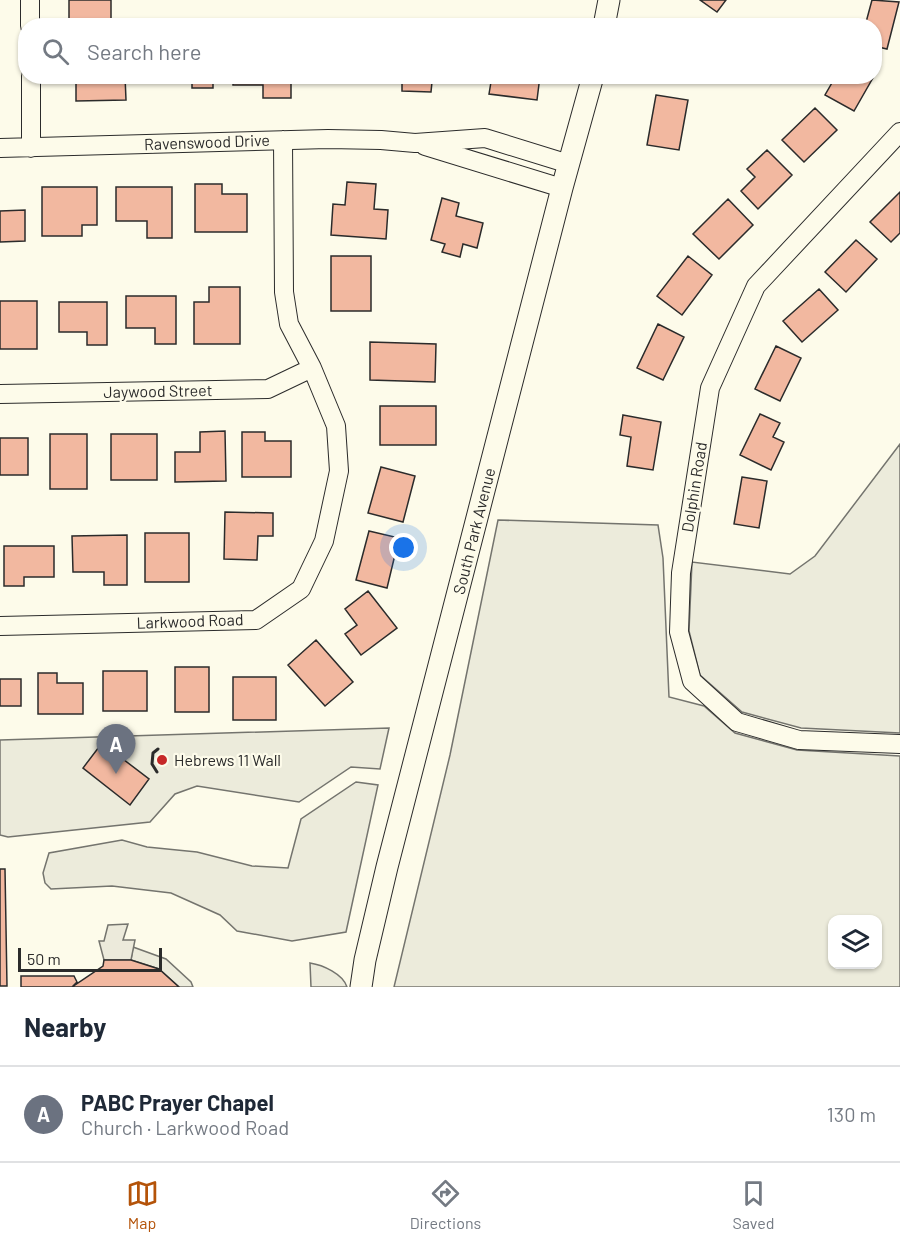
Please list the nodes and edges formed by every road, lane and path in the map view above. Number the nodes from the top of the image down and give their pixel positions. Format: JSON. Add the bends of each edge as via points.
{"nodes":[{"id":1,"x":30,"y":0,"type":"edge"},
{"id":2,"x":609,"y":0,"type":"edge"},
{"id":3,"x":30,"y":18,"type":"edge"},
{"id":4,"x":606,"y":18,"type":"edge"},
{"id":5,"x":31,"y":84,"type":"edge"},
{"id":6,"x":591,"y":84,"type":"edge"},
{"id":7,"x":900,"y":132,"type":"edge"},
{"id":8,"x":283,"y":140,"type":"junction"},
{"id":9,"x":415,"y":143,"type":"junction"},
{"id":10,"x":0,"y":148,"type":"edge"},
{"id":11,"x":31,"y":148,"type":"junction"},
{"id":12,"x":569,"y":164,"type":"junction"},
{"id":13,"x":562,"y":188,"type":"junction"},
{"id":14,"x":312,"y":368,"type":"junction"},
{"id":15,"x":0,"y":393,"type":"edge"},
{"id":16,"x":0,"y":626,"type":"edge"},
{"id":17,"x":900,"y":744,"type":"edge"},
{"id":18,"x":361,"y":987,"type":"edge"}],
"edges":[{"from":1,"to":3,"type":"street"},
{"from":2,"to":4,"type":"street"},
{"from":5,"to":11,"type":"street"},
{"from":6,"to":12,"type":"street","name":"South Park Avenue"},
{"from":7,"to":17,"type":"street","name":"Dolphin Road","via":[[756,286],[710,388],[681,573],[679,632],[692,681],[737,722],[799,740]]},
{"from":8,"to":9,"type":"street","name":"Ravenswood Drive"},
{"from":8,"to":11,"type":"street","name":"Ravenswood Drive"},
{"from":8,"to":14,"type":"street","name":"Larkwood Road","via":[[284,292],[289,324]]},
{"from":9,"to":12,"type":"street","name":"Ravenswood Drive","via":[[485,138]]},
{"from":9,"to":13,"type":"street","name":"Ravenswood Drive"},
{"from":10,"to":11,"type":"street","name":"Ravenswood Drive"},
{"from":12,"to":13,"type":"street","name":"South Park Avenue"},
{"from":13,"to":18,"type":"street","name":"South Park Avenue","via":[[387,867]]},
{"from":14,"to":15,"type":"street","name":"Jaywood Street","via":[[268,388]]},
{"from":14,"to":16,"type":"street","name":"Larkwood Road","via":[[336,426],[339,471],[324,541],[301,589],[256,620]]}]}
